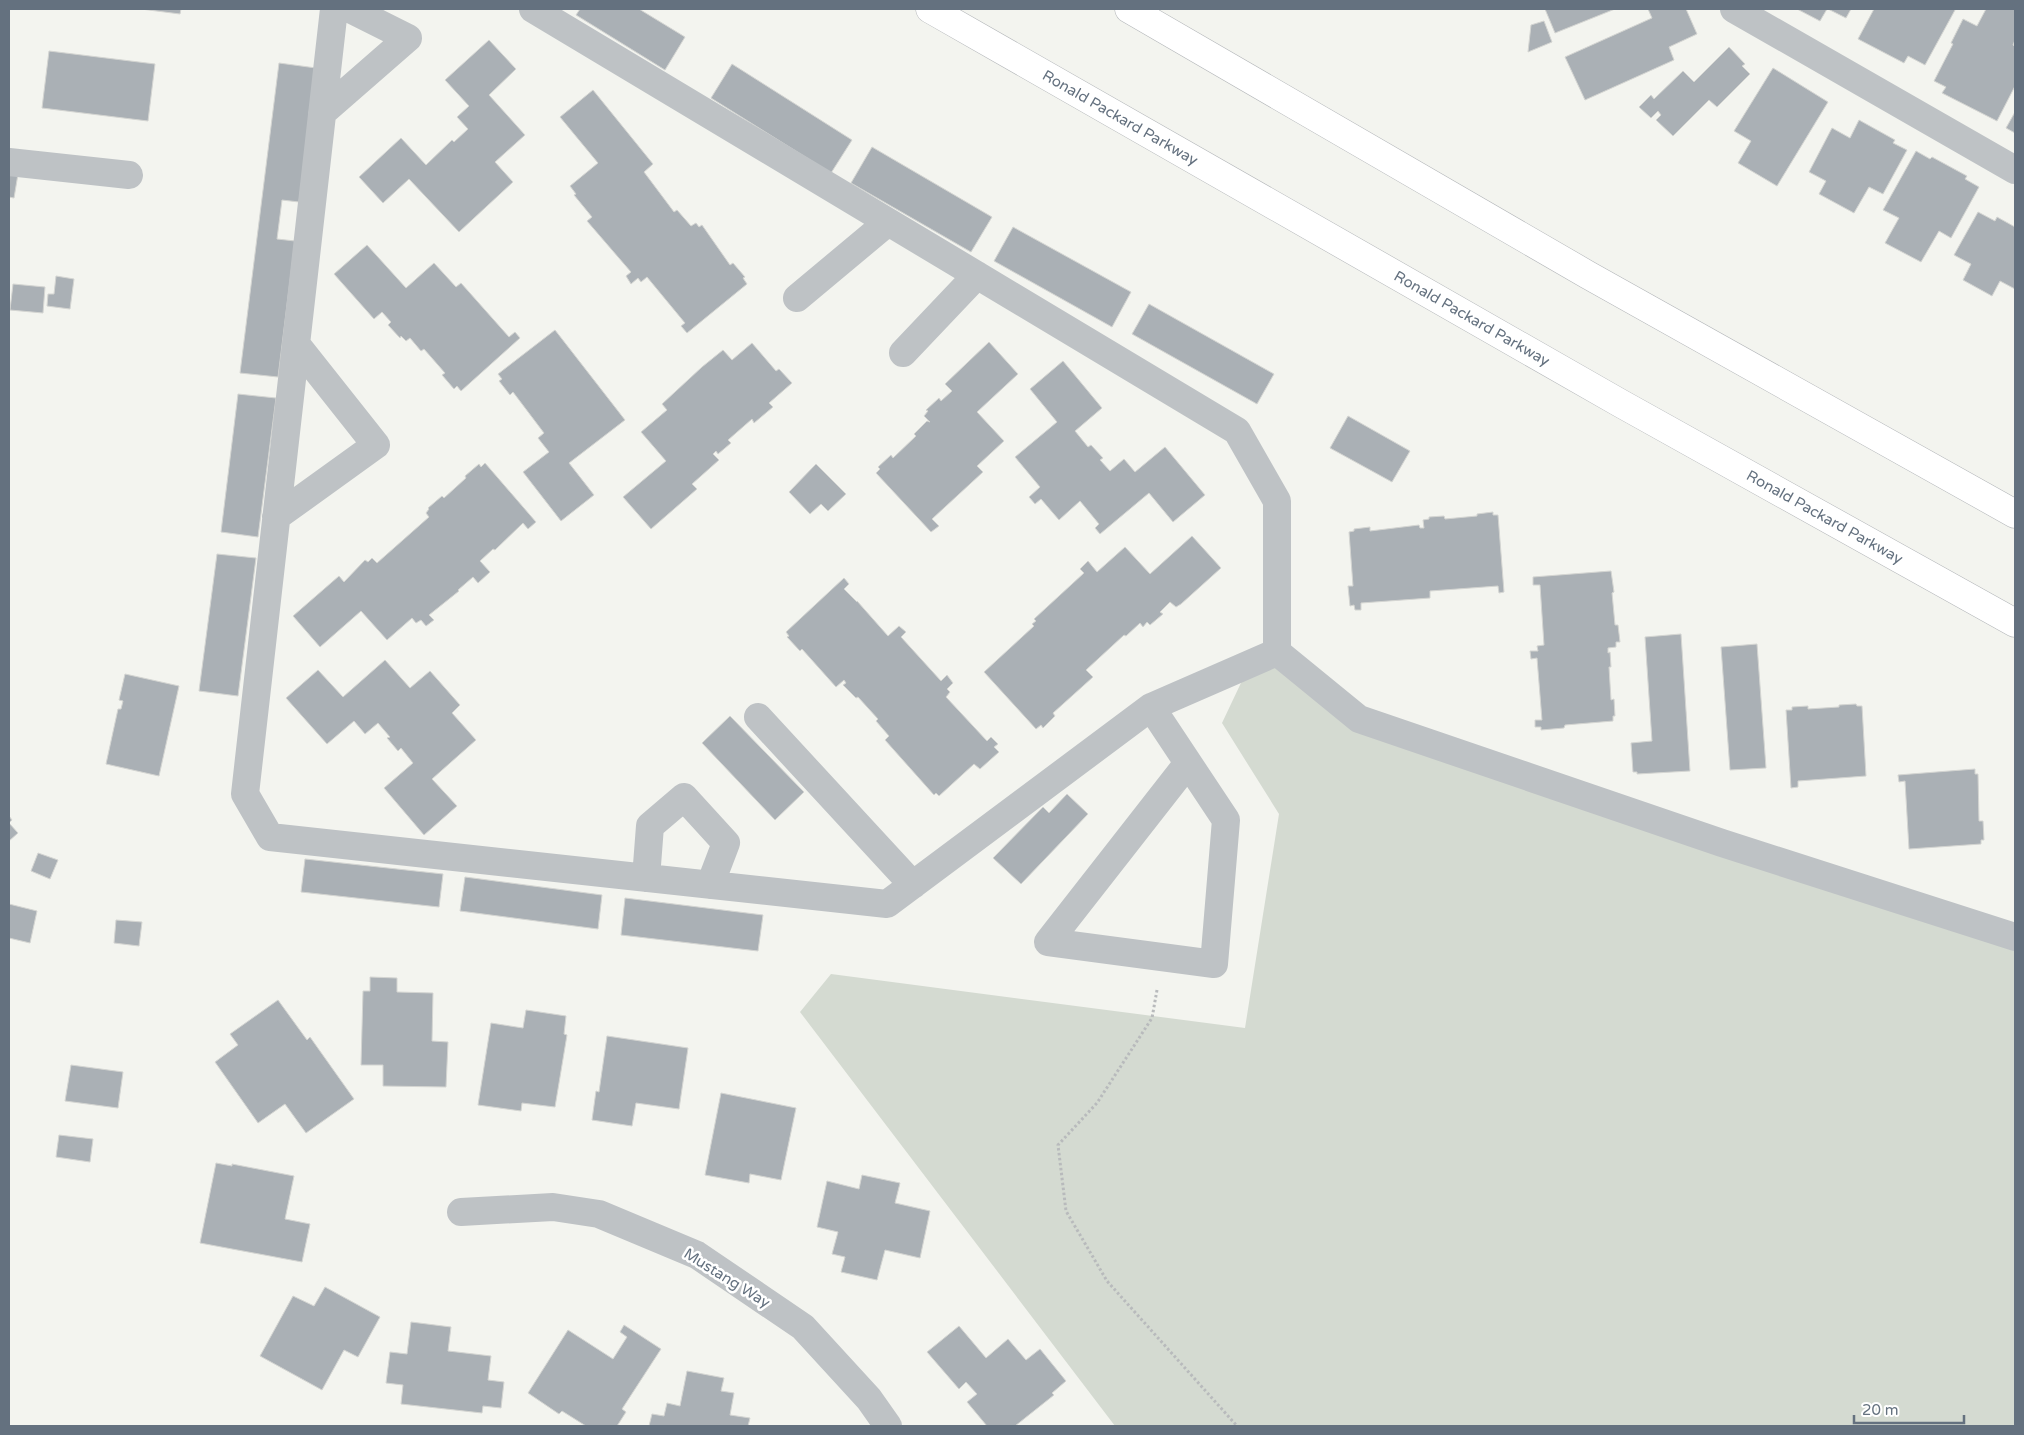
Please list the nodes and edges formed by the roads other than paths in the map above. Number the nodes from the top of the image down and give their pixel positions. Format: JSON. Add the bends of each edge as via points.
{"nodes":[{"id":1,"x":334,"y":9,"type":"edge"},
{"id":2,"x":350,"y":9,"type":"edge"},
{"id":3,"x":533,"y":9,"type":"edge"},
{"id":4,"x":930,"y":9,"type":"edge"},
{"id":5,"x":1130,"y":9,"type":"edge"},
{"id":6,"x":1734,"y":9,"type":"edge"},
{"id":7,"x":322,"y":113,"type":"junction"},
{"id":8,"x":9,"y":162,"type":"edge"},
{"id":9,"x":2015,"y":170,"type":"edge"},
{"id":10,"x":130,"y":175,"type":"dead end"},
{"id":11,"x":888,"y":222,"type":"junction"},
{"id":12,"x":976,"y":275,"type":"junction"},
{"id":13,"x":797,"y":298,"type":"dead end"},
{"id":14,"x":296,"y":344,"type":"junction"},
{"id":15,"x":903,"y":353,"type":"dead end"},
{"id":16,"x":2015,"y":514,"type":"edge"},
{"id":17,"x":276,"y":517,"type":"junction"},
{"id":18,"x":2015,"y":623,"type":"edge"},
{"id":19,"x":1277,"y":652,"type":"junction"},
{"id":20,"x":1151,"y":707,"type":"junction"},
{"id":21,"x":758,"y":717,"type":"dead end"},
{"id":22,"x":1188,"y":763,"type":"junction"},
{"id":23,"x":646,"y":878,"type":"junction"},
{"id":24,"x":710,"y":885,"type":"junction"},
{"id":25,"x":914,"y":885,"type":"junction"},
{"id":26,"x":2015,"y":936,"type":"edge"},
{"id":27,"x":461,"y":1212,"type":"dead end"},
{"id":28,"x":888,"y":1426,"type":"edge"}],
"edges":[{"from":1,"to":7,"type":"street"},
{"from":2,"to":7,"type":"street","via":[[408,38]]},
{"from":3,"to":11,"type":"street"},
{"from":4,"to":18,"type":"highway","name":"Ronald Packard Parkway","via":[[1612,398]]},
{"from":5,"to":16,"type":"highway","via":[[1588,275]]},
{"from":6,"to":9,"type":"street"},
{"from":7,"to":14,"type":"street"},
{"from":8,"to":10,"type":"street"},
{"from":11,"to":12,"type":"street"},
{"from":11,"to":13,"type":"street"},
{"from":12,"to":15,"type":"street"},
{"from":12,"to":19,"type":"street","via":[[1237,431],[1277,501]]},
{"from":14,"to":17,"type":"street"},
{"from":14,"to":17,"type":"street","via":[[376,445]]},
{"from":17,"to":23,"type":"street","via":[[245,794],[270,837]]},
{"from":19,"to":20,"type":"street"},
{"from":19,"to":26,"type":"street","via":[[1359,719],[1722,843]]},
{"from":20,"to":22,"type":"street"},
{"from":20,"to":25,"type":"street"},
{"from":21,"to":25,"type":"street"},
{"from":22,"to":22,"type":"street","via":[[1226,820],[1214,964],[1048,942]]},
{"from":23,"to":24,"type":"street"},
{"from":23,"to":24,"type":"street","via":[[650,826],[684,797],[726,843]]},
{"from":24,"to":25,"type":"street","via":[[887,904]]},
{"from":27,"to":28,"type":"street","name":"Mustang Way","via":[[553,1207],[600,1214],[697,1255],[803,1327],[869,1399]]}]}
